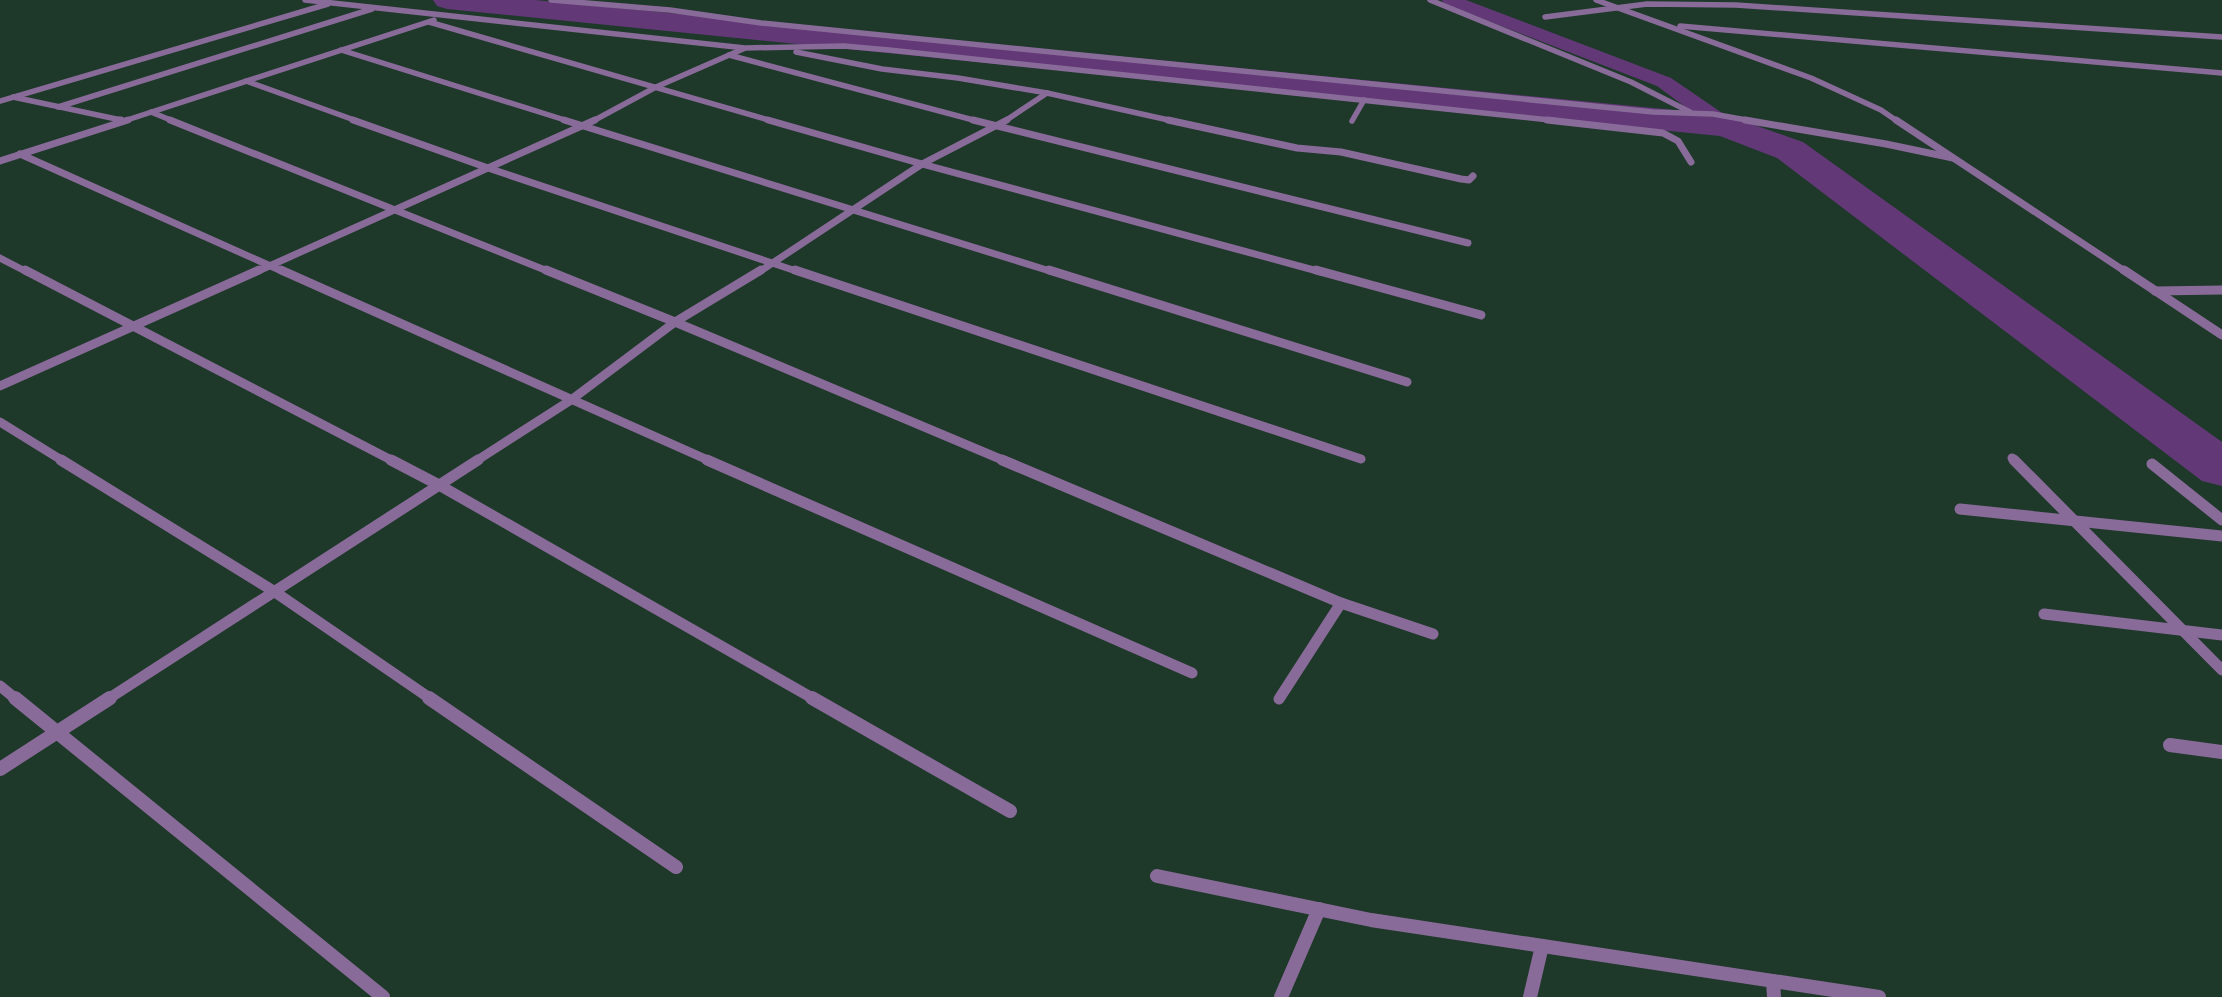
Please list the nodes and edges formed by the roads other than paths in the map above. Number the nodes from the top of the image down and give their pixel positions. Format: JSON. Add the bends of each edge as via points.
{"nodes":[{"id":1,"x":305,"y":0,"type":"edge"},
{"id":2,"x":551,"y":0,"type":"edge"},
{"id":3,"x":1430,"y":0,"type":"edge"},
{"id":4,"x":1596,"y":0,"type":"edge"},
{"id":5,"x":332,"y":3,"type":"junction"},
{"id":6,"x":1617,"y":7,"type":"junction"},
{"id":7,"x":377,"y":8,"type":"junction"},
{"id":8,"x":449,"y":15,"type":"junction"},
{"id":9,"x":1545,"y":16,"type":"dead end"},
{"id":10,"x":429,"y":22,"type":"junction"},
{"id":11,"x":1665,"y":25,"type":"junction"},
{"id":12,"x":2222,"y":36,"type":"edge"},
{"id":13,"x":745,"y":48,"type":"junction"},
{"id":14,"x":778,"y":49,"type":"junction"},
{"id":15,"x":341,"y":50,"type":"junction"},
{"id":16,"x":729,"y":55,"type":"junction"},
{"id":17,"x":2222,"y":73,"type":"edge"},
{"id":18,"x":246,"y":81,"type":"junction"},
{"id":19,"x":656,"y":87,"type":"junction"},
{"id":20,"x":1047,"y":93,"type":"junction"},
{"id":21,"x":12,"y":97,"type":"junction"},
{"id":22,"x":1364,"y":100,"type":"junction"},
{"id":23,"x":0,"y":101,"type":"edge"},
{"id":24,"x":58,"y":107,"type":"junction"},
{"id":25,"x":151,"y":112,"type":"junction"},
{"id":26,"x":1693,"y":114,"type":"junction"},
{"id":27,"x":123,"y":120,"type":"junction"},
{"id":28,"x":1352,"y":121,"type":"dead end"},
{"id":29,"x":583,"y":126,"type":"junction"},
{"id":30,"x":997,"y":126,"type":"junction"},
{"id":31,"x":20,"y":154,"type":"junction"},
{"id":32,"x":1953,"y":158,"type":"junction"},
{"id":33,"x":0,"y":161,"type":"edge"},
{"id":34,"x":1691,"y":162,"type":"dead end"},
{"id":35,"x":922,"y":164,"type":"junction"},
{"id":36,"x":488,"y":168,"type":"junction"},
{"id":37,"x":1473,"y":176,"type":"dead end"},
{"id":38,"x":395,"y":209,"type":"junction"},
{"id":39,"x":852,"y":210,"type":"junction"},
{"id":40,"x":1468,"y":243,"type":"dead end"},
{"id":41,"x":0,"y":258,"type":"edge"},
{"id":42,"x":775,"y":262,"type":"junction"},
{"id":43,"x":269,"y":266,"type":"junction"},
{"id":44,"x":2222,"y":290,"type":"edge"},
{"id":45,"x":2155,"y":291,"type":"junction"},
{"id":46,"x":1482,"y":315,"type":"dead end"},
{"id":47,"x":675,"y":322,"type":"junction"},
{"id":48,"x":135,"y":326,"type":"junction"},
{"id":49,"x":2222,"y":335,"type":"edge"},
{"id":50,"x":1407,"y":382,"type":"dead end"},
{"id":51,"x":0,"y":386,"type":"edge"},
{"id":52,"x":571,"y":400,"type":"junction"},
{"id":53,"x":0,"y":422,"type":"edge"},
{"id":54,"x":2012,"y":458,"type":"dead end"},
{"id":55,"x":1361,"y":459,"type":"dead end"},
{"id":56,"x":2152,"y":464,"type":"dead end"},
{"id":57,"x":438,"y":485,"type":"junction"},
{"id":58,"x":1960,"y":510,"type":"dead end"},
{"id":59,"x":2222,"y":520,"type":"edge"},
{"id":60,"x":2076,"y":522,"type":"junction"},
{"id":61,"x":2222,"y":536,"type":"edge"},
{"id":62,"x":275,"y":592,"type":"junction"},
{"id":63,"x":1341,"y":603,"type":"junction"},
{"id":64,"x":2044,"y":614,"type":"dead end"},
{"id":65,"x":2183,"y":631,"type":"junction"},
{"id":66,"x":1433,"y":634,"type":"dead end"},
{"id":67,"x":2222,"y":635,"type":"edge"},
{"id":68,"x":2222,"y":670,"type":"edge"},
{"id":69,"x":1192,"y":673,"type":"dead end"},
{"id":70,"x":0,"y":686,"type":"edge"},
{"id":71,"x":1278,"y":699,"type":"dead end"},
{"id":72,"x":57,"y":733,"type":"junction"},
{"id":73,"x":2170,"y":745,"type":"dead end"},
{"id":74,"x":2222,"y":752,"type":"edge"},
{"id":75,"x":0,"y":769,"type":"edge"},
{"id":76,"x":1010,"y":811,"type":"dead end"},
{"id":77,"x":676,"y":867,"type":"dead end"},
{"id":78,"x":1158,"y":876,"type":"dead end"},
{"id":79,"x":1319,"y":909,"type":"junction"},
{"id":80,"x":1542,"y":946,"type":"junction"},
{"id":81,"x":1773,"y":981,"type":"junction"},
{"id":82,"x":382,"y":997,"type":"edge"},
{"id":83,"x":1281,"y":997,"type":"edge"},
{"id":84,"x":1530,"y":997,"type":"edge"},
{"id":85,"x":1774,"y":997,"type":"edge"},
{"id":86,"x":1879,"y":997,"type":"edge"}],
"edges":[{"from":1,"to":5,"type":"street"},
{"from":2,"to":26,"type":"street"},
{"from":3,"to":26,"type":"street","via":[[1631,82]]},
{"from":4,"to":6,"type":"street"},
{"from":5,"to":7,"type":"street"},
{"from":5,"to":21,"type":"street"},
{"from":6,"to":9,"type":"street"},
{"from":6,"to":11,"type":"street"},
{"from":6,"to":12,"type":"street","via":[[1647,4],[1771,7]]},
{"from":7,"to":8,"type":"street"},
{"from":7,"to":24,"type":"street"},
{"from":8,"to":10,"type":"street"},
{"from":8,"to":13,"type":"street"},
{"from":10,"to":15,"type":"street"},
{"from":10,"to":19,"type":"street"},
{"from":11,"to":17,"type":"street"},
{"from":11,"to":32,"type":"street","via":[[1811,78],[1872,106]]},
{"from":13,"to":14,"type":"street"},
{"from":13,"to":16,"type":"street"},
{"from":14,"to":20,"type":"street","via":[[882,69]]},
{"from":14,"to":22,"type":"street","via":[[844,46]]},
{"from":15,"to":18,"type":"street"},
{"from":15,"to":29,"type":"street"},
{"from":16,"to":19,"type":"street"},
{"from":16,"to":30,"type":"street"},
{"from":18,"to":25,"type":"street"},
{"from":18,"to":36,"type":"street"},
{"from":19,"to":29,"type":"street"},
{"from":19,"to":35,"type":"street"},
{"from":20,"to":30,"type":"street"},
{"from":20,"to":37,"type":"street","via":[[1297,148],[1341,152],[1469,180]]},
{"from":21,"to":23,"type":"street"},
{"from":21,"to":24,"type":"street"},
{"from":22,"to":28,"type":"street"},
{"from":22,"to":34,"type":"street","via":[[1655,131],[1681,142]]},
{"from":24,"to":27,"type":"street"},
{"from":25,"to":27,"type":"street"},
{"from":25,"to":38,"type":"street"},
{"from":26,"to":32,"type":"street","via":[[1713,114]]},
{"from":27,"to":31,"type":"street"},
{"from":29,"to":36,"type":"street"},
{"from":29,"to":39,"type":"street"},
{"from":30,"to":35,"type":"street"},
{"from":30,"to":40,"type":"street"},
{"from":31,"to":33,"type":"street"},
{"from":31,"to":43,"type":"street"},
{"from":32,"to":45,"type":"street"},
{"from":35,"to":39,"type":"street"},
{"from":35,"to":46,"type":"street"},
{"from":36,"to":38,"type":"street"},
{"from":36,"to":42,"type":"street"},
{"from":38,"to":43,"type":"street"},
{"from":38,"to":47,"type":"street"},
{"from":39,"to":42,"type":"street"},
{"from":39,"to":50,"type":"street"},
{"from":41,"to":48,"type":"street"},
{"from":42,"to":47,"type":"street"},
{"from":42,"to":55,"type":"street"},
{"from":43,"to":48,"type":"street"},
{"from":43,"to":52,"type":"street"},
{"from":44,"to":45,"type":"street"},
{"from":45,"to":49,"type":"street"},
{"from":47,"to":52,"type":"street"},
{"from":47,"to":63,"type":"street"},
{"from":48,"to":51,"type":"street"},
{"from":48,"to":57,"type":"street"},
{"from":52,"to":57,"type":"street"},
{"from":52,"to":69,"type":"street"},
{"from":53,"to":62,"type":"street"},
{"from":54,"to":60,"type":"street"},
{"from":56,"to":59,"type":"street"},
{"from":57,"to":62,"type":"street"},
{"from":57,"to":76,"type":"street"},
{"from":58,"to":60,"type":"street"},
{"from":60,"to":61,"type":"street"},
{"from":60,"to":65,"type":"street"},
{"from":62,"to":72,"type":"street"},
{"from":62,"to":77,"type":"street"},
{"from":63,"to":66,"type":"street"},
{"from":63,"to":71,"type":"street"},
{"from":64,"to":65,"type":"street"},
{"from":65,"to":67,"type":"street"},
{"from":65,"to":68,"type":"street"},
{"from":70,"to":72,"type":"street"},
{"from":72,"to":75,"type":"street"},
{"from":72,"to":82,"type":"street"},
{"from":73,"to":74,"type":"street"},
{"from":78,"to":79,"type":"street"},
{"from":79,"to":80,"type":"street"},
{"from":79,"to":83,"type":"street"},
{"from":80,"to":81,"type":"street"},
{"from":80,"to":84,"type":"street"},
{"from":81,"to":85,"type":"street"},
{"from":81,"to":86,"type":"street"}]}
